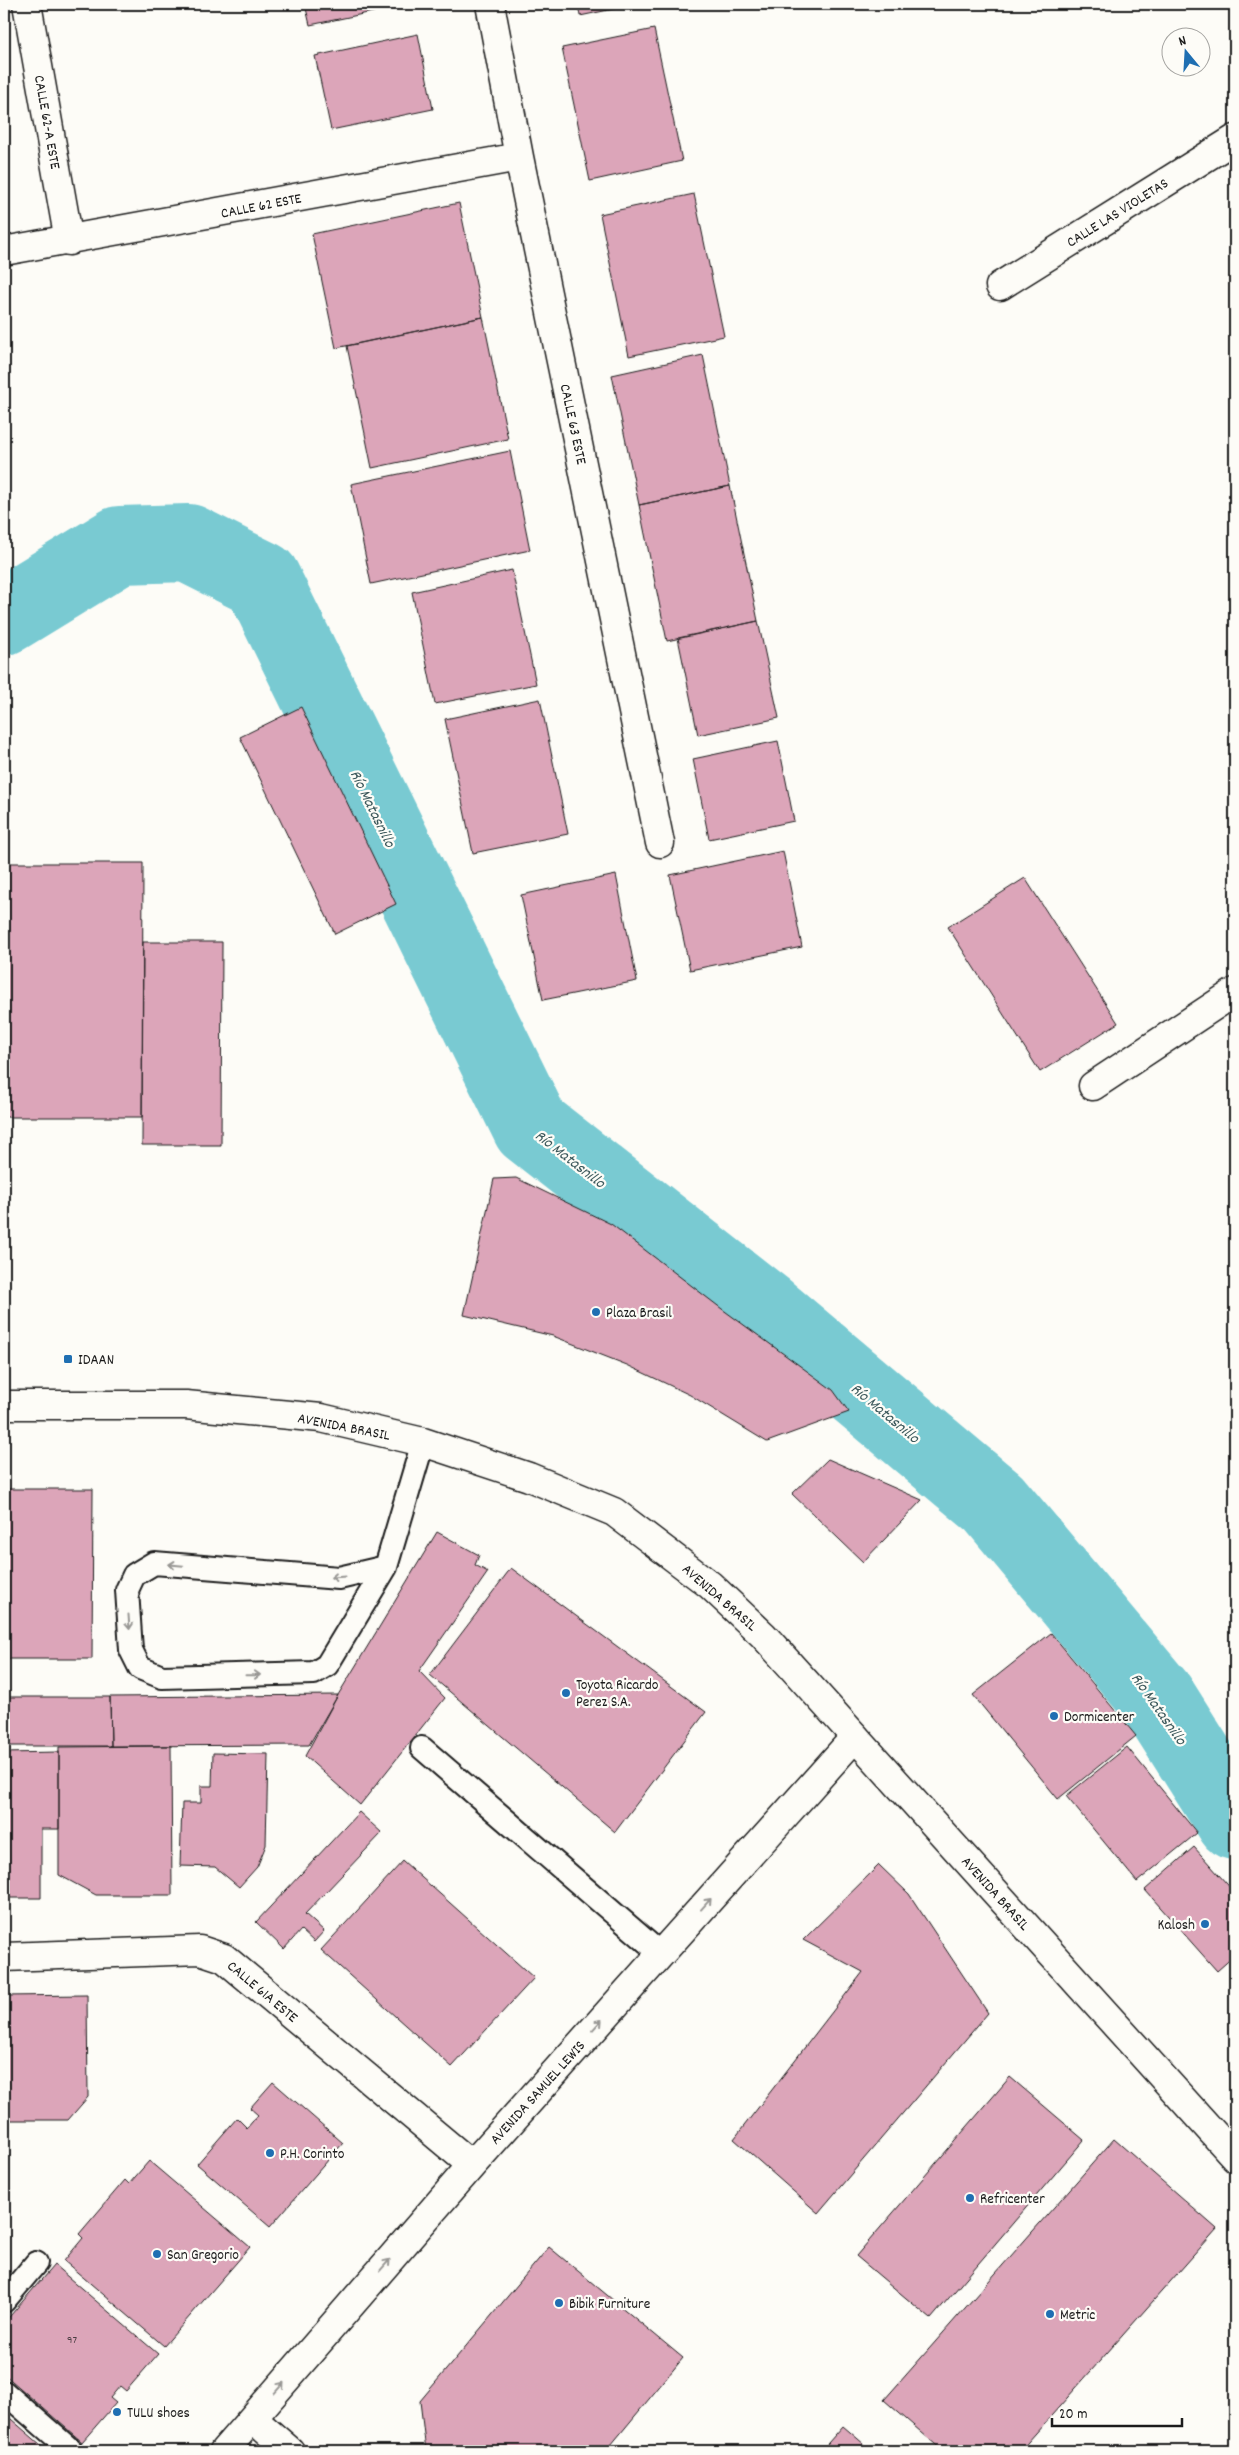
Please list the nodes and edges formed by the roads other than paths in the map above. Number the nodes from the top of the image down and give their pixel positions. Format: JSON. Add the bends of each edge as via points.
{"nodes":[{"id":1,"x":27,"y":4,"type":"edge"},
{"id":2,"x":490,"y":4,"type":"edge"},
{"id":3,"x":1235,"y":139,"type":"edge"},
{"id":4,"x":519,"y":157,"type":"junction"},
{"id":5,"x":69,"y":241,"type":"junction"},
{"id":6,"x":4,"y":251,"type":"edge"},
{"id":7,"x":1000,"y":286,"type":"dead end"},
{"id":8,"x":660,"y":843,"type":"dead end"},
{"id":9,"x":1235,"y":992,"type":"edge"},
{"id":10,"x":1093,"y":1086,"type":"dead end"},
{"id":11,"x":4,"y":1405,"type":"edge"},
{"id":12,"x":422,"y":1442,"type":"junction"},
{"id":13,"x":386,"y":1567,"type":"junction"},
{"id":14,"x":854,"y":1737,"type":"junction"},
{"id":15,"x":422,"y":1748,"type":"dead end"},
{"id":16,"x":661,"y":1954,"type":"junction"},
{"id":17,"x":4,"y":1957,"type":"edge"},
{"id":18,"x":1235,"y":2157,"type":"edge"},
{"id":19,"x":472,"y":2165,"type":"junction"},
{"id":20,"x":36,"y":2263,"type":"dead end"},
{"id":21,"x":4,"y":2301,"type":"edge"},
{"id":22,"x":4,"y":2392,"type":"edge"},
{"id":23,"x":252,"y":2419,"type":"junction"},
{"id":24,"x":72,"y":2451,"type":"edge"},
{"id":25,"x":224,"y":2451,"type":"edge"},
{"id":26,"x":290,"y":2451,"type":"edge"}],
"edges":[{"from":1,"to":5,"type":"street","name":"CALLE 62-A ESTE"},
{"from":2,"to":4,"type":"street","name":"CALLE 63 ESTE"},
{"from":3,"to":7,"type":"street","name":"CALLE LAS VIOLETAS"},
{"from":4,"to":5,"type":"street","name":"CALLE 62 ESTE"},
{"from":4,"to":8,"type":"street","name":"CALLE 63 ESTE"},
{"from":5,"to":6,"type":"street","name":"CALLE 62 ESTE"},
{"from":9,"to":10,"type":"street"},
{"from":11,"to":12,"type":"street","name":"AVENIDA BRASIL","via":[[186,1406],[321,1418]]},
{"from":12,"to":13,"type":"lane"},
{"from":12,"to":14,"type":"street","name":"AVENIDA BRASIL","via":[[528,1477],[614,1512],[710,1585],[763,1635]]},
{"from":13,"to":13,"type":"lane","one_way":true,"via":[[339,1578],[154,1564],[134,1575],[128,1590],[131,1650],[140,1668],[162,1677],[314,1673],[327,1665]]},
{"from":16,"to":14,"type":"street","name":"AVENIDA SAMUEL LEWIS","one_way":true},
{"from":14,"to":18,"type":"street","name":"AVENIDA BRASIL"},
{"from":15,"to":16,"type":"lane"},
{"from":19,"to":16,"type":"street","name":"AVENIDA SAMUEL LEWIS","one_way":true},
{"from":17,"to":19,"type":"street","name":"CALLE 61A ESTE","via":[[200,1950],[224,1958]]},
{"from":23,"to":19,"type":"street","name":"AVENIDA SAMUEL LEWIS","one_way":true},
{"from":20,"to":21,"type":"lane"},
{"from":22,"to":24,"type":"lane"},
{"from":23,"to":25,"type":"street","name":"AVENIDA SAMUEL LEWIS"},
{"from":23,"to":26,"type":"street"}]}
